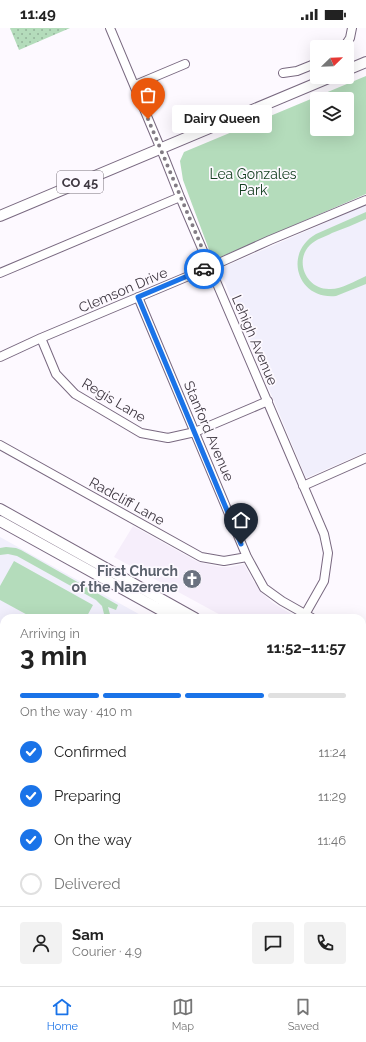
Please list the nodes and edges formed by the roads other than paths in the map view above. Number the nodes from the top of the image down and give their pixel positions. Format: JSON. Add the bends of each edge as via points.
{"nodes":[{"id":1,"x":110,"y":28,"type":"edge"},
{"id":2,"x":352,"y":28,"type":"edge"},
{"id":3,"x":349,"y":40,"type":"edge"},
{"id":4,"x":366,"y":62,"type":"edge"},
{"id":5,"x":185,"y":64,"type":"dead end"},
{"id":6,"x":310,"y":66,"type":"edge"},
{"id":7,"x":354,"y":67,"type":"edge"},
{"id":8,"x":283,"y":72,"type":"dead end"},
{"id":9,"x":314,"y":84,"type":"edge"},
{"id":10,"x":135,"y":85,"type":"junction"},
{"id":11,"x":160,"y":148,"type":"junction"},
{"id":12,"x":180,"y":197,"type":"junction"},
{"id":13,"x":366,"y":200,"type":"edge"},
{"id":14,"x":0,"y":216,"type":"edge"},
{"id":15,"x":210,"y":267,"type":"junction"},
{"id":16,"x":0,"y":273,"type":"edge"},
{"id":17,"x":138,"y":297,"type":"junction"},
{"id":18,"x":41,"y":338,"type":"junction"},
{"id":19,"x":0,"y":357,"type":"edge"},
{"id":20,"x":268,"y":402,"type":"junction"},
{"id":21,"x":195,"y":432,"type":"junction"},
{"id":22,"x":0,"y":445,"type":"edge"},
{"id":23,"x":366,"y":458,"type":"edge"},
{"id":24,"x":303,"y":486,"type":"junction"},
{"id":25,"x":0,"y":510,"type":"edge"},
{"id":26,"x":0,"y":521,"type":"edge"},
{"id":27,"x":247,"y":557,"type":"junction"},
{"id":28,"x":168,"y":614,"type":"edge"},
{"id":29,"x":188,"y":614,"type":"edge"},
{"id":30,"x":302,"y":614,"type":"edge"},
{"id":31,"x":308,"y":614,"type":"edge"}],
"edges":[{"from":1,"to":10,"type":"street","name":"Lehigh Avenue"},
{"from":2,"to":3,"type":"street"},
{"from":4,"to":7,"type":"main road"},
{"from":5,"to":10,"type":"street"},
{"from":6,"to":8,"type":"street","via":[[297,71]]},
{"from":9,"to":11,"type":"main road","number":"CO 45"},
{"from":10,"to":11,"type":"street","name":"Lehigh Avenue"},
{"from":11,"to":12,"type":"street","name":"Lehigh Avenue"},
{"from":11,"to":14,"type":"main road","number":"CO 45"},
{"from":12,"to":15,"type":"street","name":"Lehigh Avenue"},
{"from":12,"to":16,"type":"street"},
{"from":13,"to":15,"type":"street","name":"Clemson Drive"},
{"from":15,"to":17,"type":"street","name":"Clemson Drive"},
{"from":15,"to":20,"type":"street","name":"Lehigh Avenue"},
{"from":17,"to":18,"type":"street","name":"Clemson Drive"},
{"from":17,"to":21,"type":"street","name":"Stanford Avenue"},
{"from":18,"to":19,"type":"street","name":"Clemson Drive"},
{"from":18,"to":21,"type":"street","name":"Regis Lane","via":[[56,374],[75,394],[141,433],[168,438]]},
{"from":20,"to":21,"type":"street","name":"Regis Lane"},
{"from":20,"to":24,"type":"street","name":"Lehigh Avenue"},
{"from":21,"to":27,"type":"street","name":"Stanford Avenue"},
{"from":22,"to":27,"type":"street","name":"Radcliff Lane","via":[[201,557],[224,560]]},
{"from":23,"to":24,"type":"street"},
{"from":24,"to":31,"type":"street","name":"Lehigh Avenue","via":[[324,534],[328,553],[324,581]]},
{"from":25,"to":29,"type":"main road"},
{"from":26,"to":28,"type":"main road"},
{"from":27,"to":30,"type":"street","name":"Stanford Avenue","via":[[264,588]]}]}
